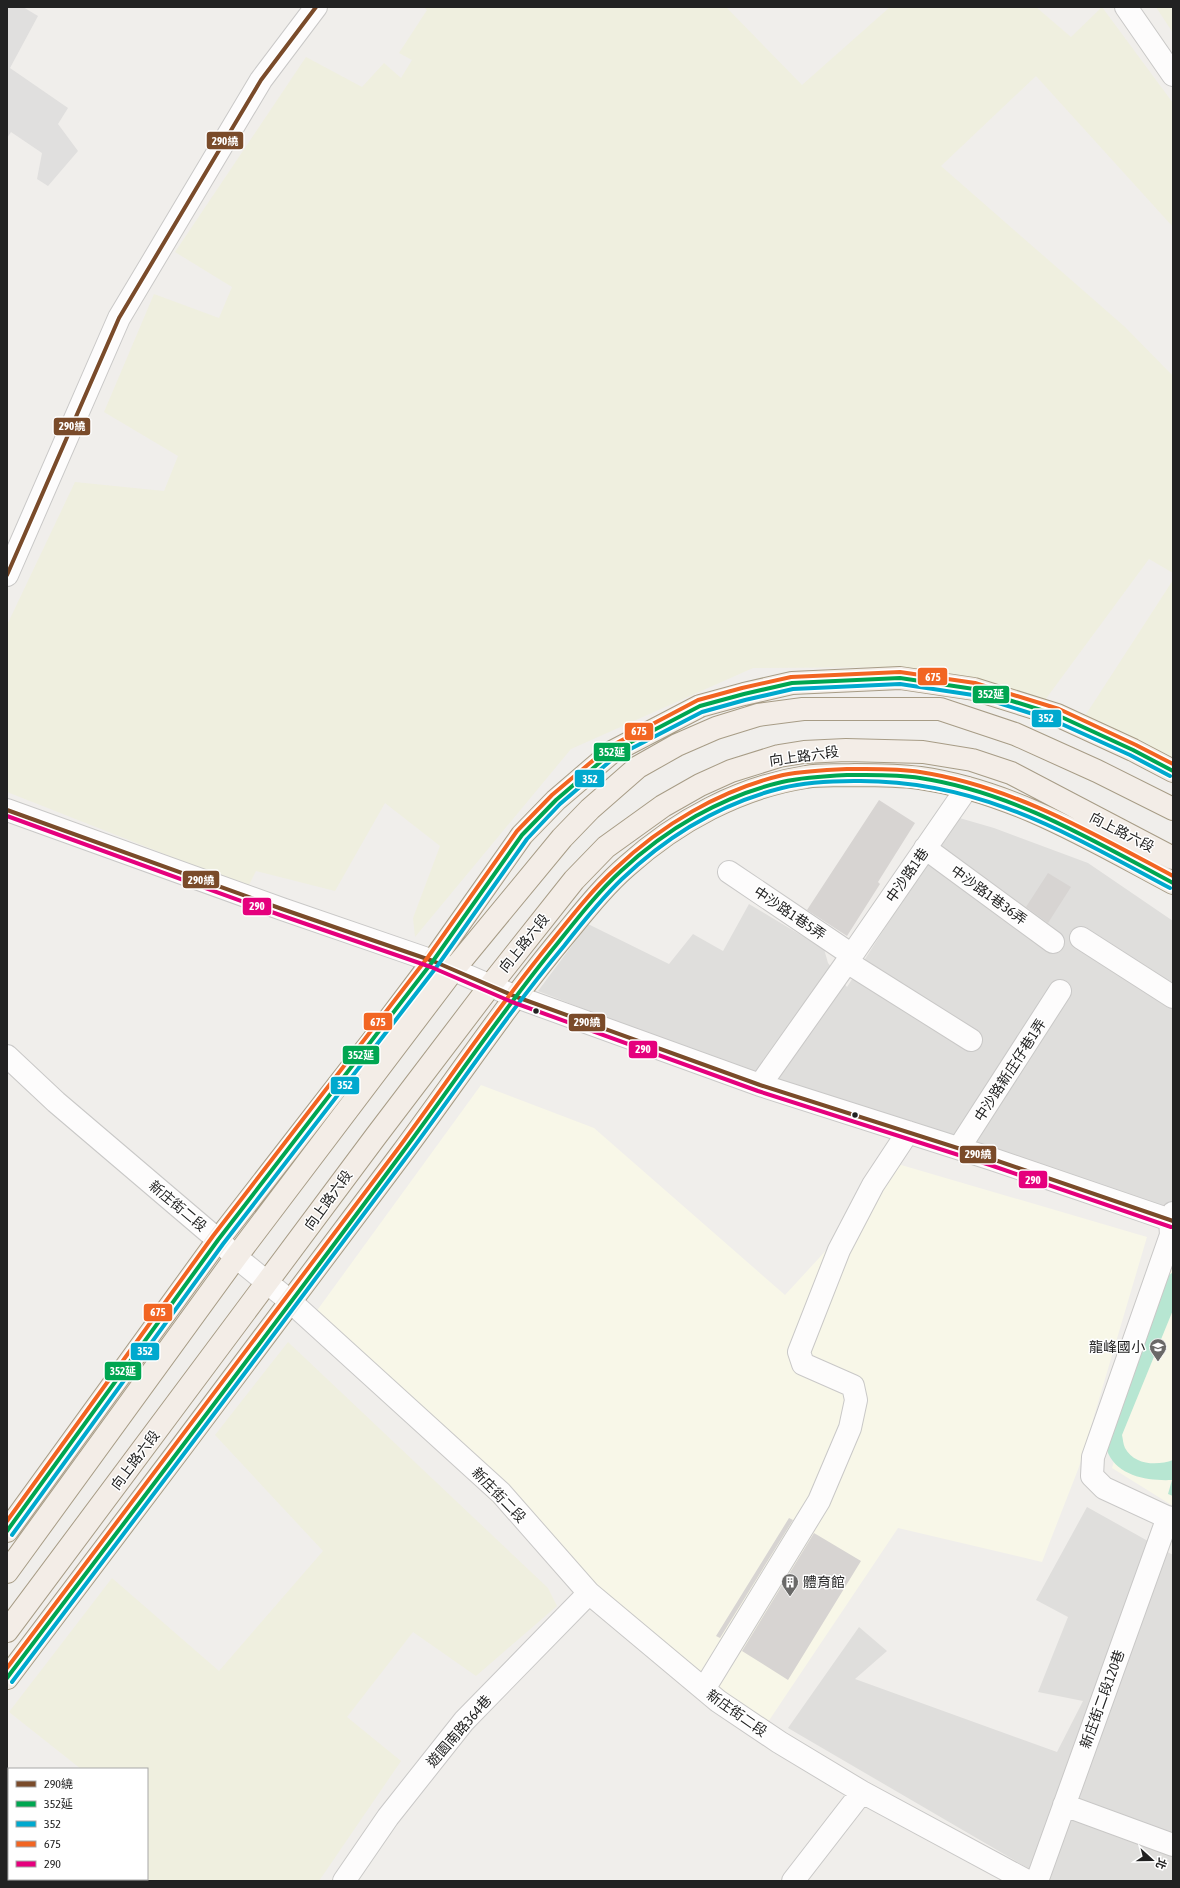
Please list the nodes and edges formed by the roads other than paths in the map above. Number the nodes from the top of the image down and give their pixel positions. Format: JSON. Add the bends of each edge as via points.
{"nodes":[{"id":1,"x":316,"y":7,"type":"edge"},
{"id":2,"x":1126,"y":7,"type":"edge"},
{"id":3,"x":1173,"y":75,"type":"edge"},
{"id":4,"x":7,"y":576,"type":"edge"},
{"id":5,"x":1173,"y":770,"type":"edge"},
{"id":6,"x":967,"y":788,"type":"junction"},
{"id":7,"x":1173,"y":809,"type":"edge"},
{"id":8,"x":7,"y":810,"type":"edge"},
{"id":9,"x":925,"y":848,"type":"junction"},
{"id":10,"x":1173,"y":858,"type":"edge"},
{"id":11,"x":729,"y":872,"type":"dead end"},
{"id":12,"x":1173,"y":883,"type":"edge"},
{"id":13,"x":1081,"y":938,"type":"dead end"},
{"id":14,"x":1053,"y":942,"type":"dead end"},
{"id":15,"x":849,"y":958,"type":"junction"},
{"id":16,"x":433,"y":961,"type":"junction"},
{"id":17,"x":454,"y":969,"type":"junction"},
{"id":18,"x":490,"y":986,"type":"junction"},
{"id":19,"x":1060,"y":991,"type":"dead end"},
{"id":20,"x":514,"y":996,"type":"junction"},
{"id":21,"x":1173,"y":997,"type":"edge"},
{"id":22,"x":971,"y":1040,"type":"dead end"},
{"id":23,"x":7,"y":1056,"type":"edge"},
{"id":24,"x":760,"y":1085,"type":"junction"},
{"id":25,"x":908,"y":1132,"type":"junction"},
{"id":26,"x":959,"y":1148,"type":"junction"},
{"id":27,"x":1172,"y":1218,"type":"edge"},
{"id":28,"x":218,"y":1240,"type":"junction"},
{"id":29,"x":236,"y":1257,"type":"junction"},
{"id":30,"x":267,"y":1283,"type":"junction"},
{"id":31,"x":291,"y":1302,"type":"junction"},
{"id":32,"x":1171,"y":1519,"type":"edge"},
{"id":33,"x":7,"y":1531,"type":"edge"},
{"id":34,"x":7,"y":1572,"type":"edge"},
{"id":35,"x":589,"y":1593,"type":"junction"},
{"id":36,"x":7,"y":1631,"type":"edge"},
{"id":37,"x":7,"y":1678,"type":"edge"},
{"id":38,"x":704,"y":1690,"type":"junction"},
{"id":39,"x":862,"y":1792,"type":"junction"},
{"id":40,"x":1064,"y":1805,"type":"junction"},
{"id":41,"x":1173,"y":1845,"type":"edge"},
{"id":42,"x":344,"y":1881,"type":"edge"},
{"id":43,"x":793,"y":1881,"type":"edge"},
{"id":44,"x":1027,"y":1881,"type":"edge"},
{"id":45,"x":1037,"y":1881,"type":"edge"}],
"edges":[{"from":1,"to":4,"type":"street","via":[[261,80],[119,318]]},
{"from":2,"to":3,"type":"street"},
{"from":5,"to":16,"type":"main road","via":[[1057,715],[974,688],[900,678],[792,683],[744,694],[700,706],[612,752],[556,800],[522,835]]},
{"from":6,"to":9,"type":"street","name":"中沙路1巷"},
{"from":6,"to":12,"type":"main road","name":"向上路六段","via":[[1010,801],[1062,823]]},
{"from":6,"to":20,"type":"main road","name":"向上路六段","via":[[897,776],[810,776],[768,785],[712,807],[680,825],[627,866],[594,900]]},
{"from":7,"to":17,"type":"main road","via":[[1015,734],[940,709],[803,709],[758,715],[716,728],[677,745],[638,767],[590,809],[562,838]]},
{"from":8,"to":16,"type":"street"},
{"from":9,"to":14,"type":"street","name":"中沙路1巷36弄"},
{"from":9,"to":15,"type":"street","name":"中沙路1巷"},
{"from":10,"to":18,"type":"main road","name":"向上路六段","via":[[1011,773],[972,760],[923,752],[846,750],[779,756],[731,771],[700,785],[663,806],[606,847],[574,880]]},
{"from":11,"to":15,"type":"street","name":"中沙路1巷5弄"},
{"from":13,"to":21,"type":"street"},
{"from":15,"to":22,"type":"street"},
{"from":15,"to":24,"type":"street","name":"中沙路1巷"},
{"from":16,"to":17,"type":"street"},
{"from":16,"to":28,"type":"main road"},
{"from":17,"to":18,"type":"street"},
{"from":17,"to":29,"type":"main road"},
{"from":18,"to":20,"type":"street"},
{"from":18,"to":30,"type":"main road","name":"向上路六段"},
{"from":19,"to":26,"type":"street","name":"中沙路新庄仔巷1弄"},
{"from":20,"to":24,"type":"street"},
{"from":20,"to":31,"type":"main road","name":"向上路六段","via":[[467,1064]]},
{"from":23,"to":28,"type":"street","name":"新庄街二段","via":[[56,1102]]},
{"from":24,"to":25,"type":"street"},
{"from":25,"to":26,"type":"street"},
{"from":25,"to":38,"type":"street","via":[[873,1185],[839,1250],[799,1352],[803,1364],[853,1386],[856,1400],[850,1428],[819,1501]]},
{"from":26,"to":27,"type":"street"},
{"from":27,"to":32,"type":"street","via":[[1171,1235],[1093,1457],[1092,1476],[1104,1488]]},
{"from":28,"to":29,"type":"street","name":"新庄街二段"},
{"from":28,"to":33,"type":"main road"},
{"from":29,"to":30,"type":"street","name":"新庄街二段"},
{"from":29,"to":34,"type":"main road"},
{"from":30,"to":31,"type":"street","name":"新庄街二段"},
{"from":30,"to":36,"type":"main road","name":"向上路六段"},
{"from":31,"to":35,"type":"street","name":"新庄街二段","via":[[501,1493]]},
{"from":31,"to":37,"type":"main road","name":"向上路六段"},
{"from":32,"to":40,"type":"street","name":"新庄街二段120巷"},
{"from":35,"to":38,"type":"street","name":"新庄街二段"},
{"from":35,"to":42,"type":"street","name":"遊園南路364巷","via":[[464,1721],[388,1817]]},
{"from":38,"to":39,"type":"street","name":"新庄街二段","via":[[779,1742]]},
{"from":39,"to":43,"type":"street"},
{"from":39,"to":44,"type":"street","name":"新庄街二段"},
{"from":40,"to":41,"type":"street"},
{"from":40,"to":45,"type":"street","name":"新庄街二段120巷"}]}
